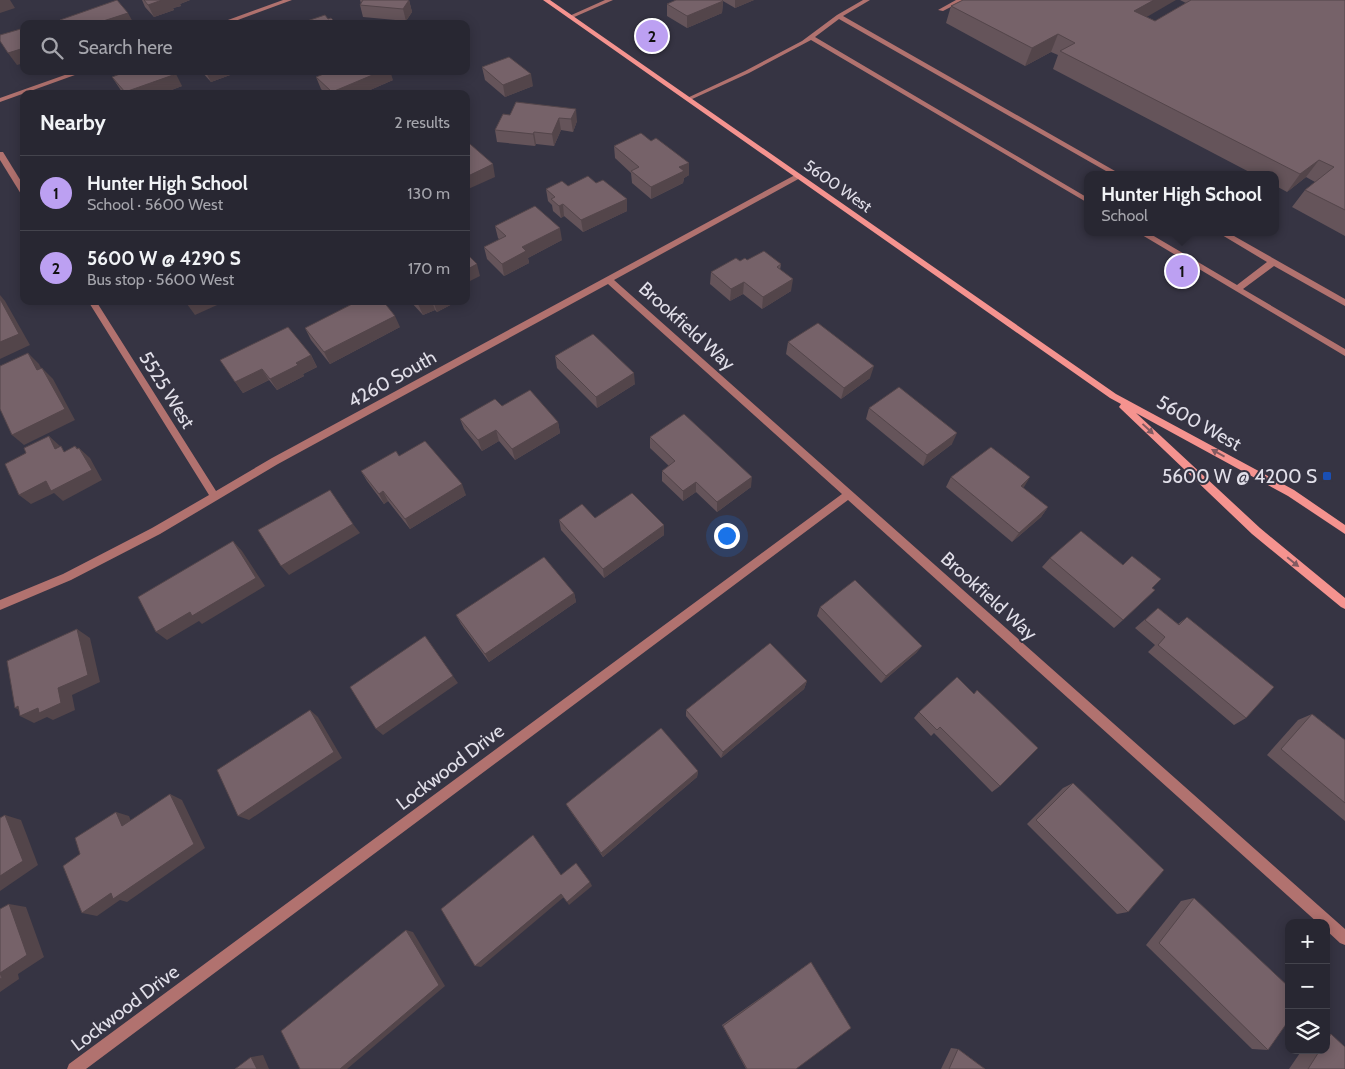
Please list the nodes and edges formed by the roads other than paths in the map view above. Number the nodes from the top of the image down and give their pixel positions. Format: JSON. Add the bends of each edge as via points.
{"nodes":[{"id":1,"x":289,"y":0,"type":"edge"},
{"id":2,"x":546,"y":0,"type":"edge"},
{"id":3,"x":610,"y":0,"type":"edge"},
{"id":4,"x":867,"y":0,"type":"edge"},
{"id":5,"x":961,"y":0,"type":"edge"},
{"id":6,"x":941,"y":10,"type":"dead end"},
{"id":7,"x":839,"y":16,"type":"junction"},
{"id":8,"x":570,"y":17,"type":"junction"},
{"id":9,"x":232,"y":20,"type":"edge"},
{"id":10,"x":811,"y":38,"type":"junction"},
{"id":11,"x":71,"y":75,"type":"edge"},
{"id":12,"x":28,"y":90,"type":"edge"},
{"id":13,"x":20,"y":93,"type":"edge"},
{"id":14,"x":0,"y":100,"type":"edge"},
{"id":15,"x":688,"y":100,"type":"junction"},
{"id":16,"x":0,"y":154,"type":"edge"},
{"id":17,"x":1112,"y":171,"type":"edge"},
{"id":18,"x":798,"y":177,"type":"junction"},
{"id":19,"x":20,"y":186,"type":"edge"},
{"id":20,"x":1084,"y":199,"type":"edge"},
{"id":21,"x":1148,"y":236,"type":"edge"},
{"id":22,"x":1228,"y":236,"type":"edge"},
{"id":23,"x":1273,"y":262,"type":"junction"},
{"id":24,"x":609,"y":280,"type":"junction"},
{"id":25,"x":1237,"y":289,"type":"junction"},
{"id":26,"x":1345,"y":303,"type":"edge"},
{"id":27,"x":95,"y":305,"type":"edge"},
{"id":28,"x":1345,"y":352,"type":"edge"},
{"id":29,"x":1112,"y":396,"type":"junction"},
{"id":30,"x":849,"y":494,"type":"junction"},
{"id":31,"x":215,"y":497,"type":"junction"},
{"id":32,"x":1345,"y":530,"type":"edge"},
{"id":33,"x":1345,"y":604,"type":"edge"},
{"id":34,"x":0,"y":606,"type":"edge"},
{"id":35,"x":1345,"y":938,"type":"edge"},
{"id":36,"x":74,"y":1069,"type":"edge"}],
"edges":[{"from":1,"to":9,"type":"street"},
{"from":2,"to":8,"type":"main road","name":"5600 West"},
{"from":3,"to":8,"type":"street"},
{"from":4,"to":7,"type":"street"},
{"from":5,"to":6,"type":"street"},
{"from":7,"to":10,"type":"street"},
{"from":7,"to":17,"type":"street"},
{"from":8,"to":15,"type":"main road","name":"5600 West"},
{"from":10,"to":15,"type":"street"},
{"from":10,"to":20,"type":"street"},
{"from":11,"to":12,"type":"street"},
{"from":13,"to":14,"type":"street"},
{"from":15,"to":18,"type":"main road","name":"5600 West"},
{"from":16,"to":19,"type":"street"},
{"from":18,"to":24,"type":"street","name":"4260 South"},
{"from":18,"to":29,"type":"main road","name":"5600 West"},
{"from":21,"to":25,"type":"street"},
{"from":22,"to":23,"type":"street"},
{"from":23,"to":25,"type":"street"},
{"from":23,"to":26,"type":"street"},
{"from":24,"to":30,"type":"street","name":"Brookfield Way"},
{"from":24,"to":31,"type":"street","name":"4260 South"},
{"from":25,"to":28,"type":"street"},
{"from":27,"to":31,"type":"street","name":"5525 West"},
{"from":32,"to":29,"type":"main road","name":"5600 West","one_way":true,"via":[[1291,493]]},
{"from":29,"to":33,"type":"main road","name":"5600 West","one_way":true,"via":[[1256,531]]},
{"from":30,"to":35,"type":"street","name":"Brookfield Way"},
{"from":30,"to":36,"type":"street","name":"Lockwood Drive"},
{"from":31,"to":34,"type":"street","name":"4260 South","via":[[111,555]]}]}
